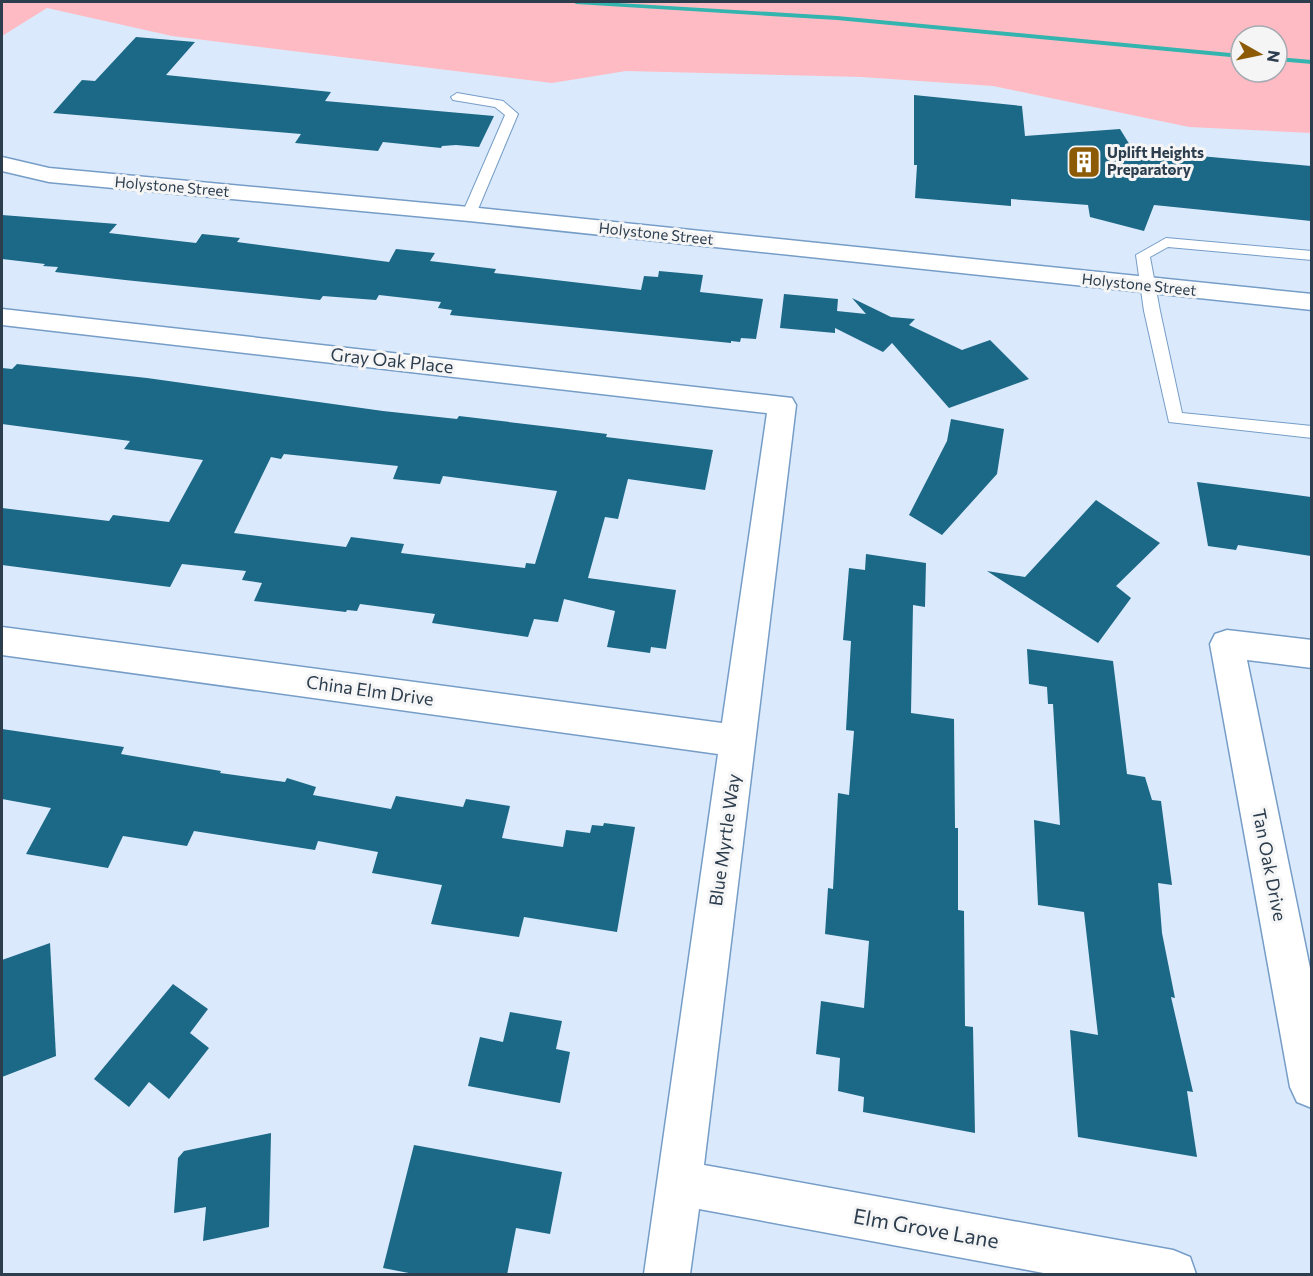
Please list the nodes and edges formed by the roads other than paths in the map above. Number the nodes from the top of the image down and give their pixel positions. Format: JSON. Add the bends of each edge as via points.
{"nodes":[{"id":1,"x":457,"y":97,"type":"dead end"},
{"id":2,"x":2,"y":164,"type":"edge"},
{"id":3,"x":469,"y":214,"type":"junction"},
{"id":4,"x":1311,"y":256,"type":"edge"},
{"id":5,"x":1150,"y":286,"type":"junction"},
{"id":6,"x":1311,"y":302,"type":"edge"},
{"id":7,"x":2,"y":317,"type":"edge"},
{"id":8,"x":782,"y":405,"type":"joint"},
{"id":9,"x":1311,"y":432,"type":"edge"},
{"id":10,"x":2,"y":641,"type":"edge"},
{"id":11,"x":1311,"y":654,"type":"edge"},
{"id":12,"x":739,"y":741,"type":"junction"},
{"id":13,"x":1311,"y":1087,"type":"edge"},
{"id":14,"x":679,"y":1183,"type":"junction"},
{"id":15,"x":667,"y":1275,"type":"edge"},
{"id":16,"x":1173,"y":1275,"type":"edge"}],
"edges":[{"from":1,"to":3,"type":"lane","via":[[499,104],[512,114]]},
{"from":2,"to":3,"type":"street","name":"Holystone Street","via":[[49,176]]},
{"from":3,"to":5,"type":"street","name":"Holystone Street"},
{"from":4,"to":5,"type":"lane","via":[[1166,242],[1143,255]]},
{"from":5,"to":6,"type":"street","name":"Holystone Street"},
{"from":5,"to":9,"type":"lane","via":[[1175,418]]},
{"from":7,"to":8,"type":"street","name":"Gray Oak Place"},
{"from":8,"to":12,"type":"street","name":"Blue Myrtle Way"},
{"from":10,"to":12,"type":"street","name":"China Elm Drive"},
{"from":11,"to":13,"type":"street","name":"Tan Oak Drive","via":[[1227,644]]},
{"from":12,"to":14,"type":"street","name":"Blue Myrtle Way"},
{"from":14,"to":15,"type":"street","name":"Blue Myrtle Way"},
{"from":14,"to":16,"type":"street","name":"Elm Grove Lane"}]}
